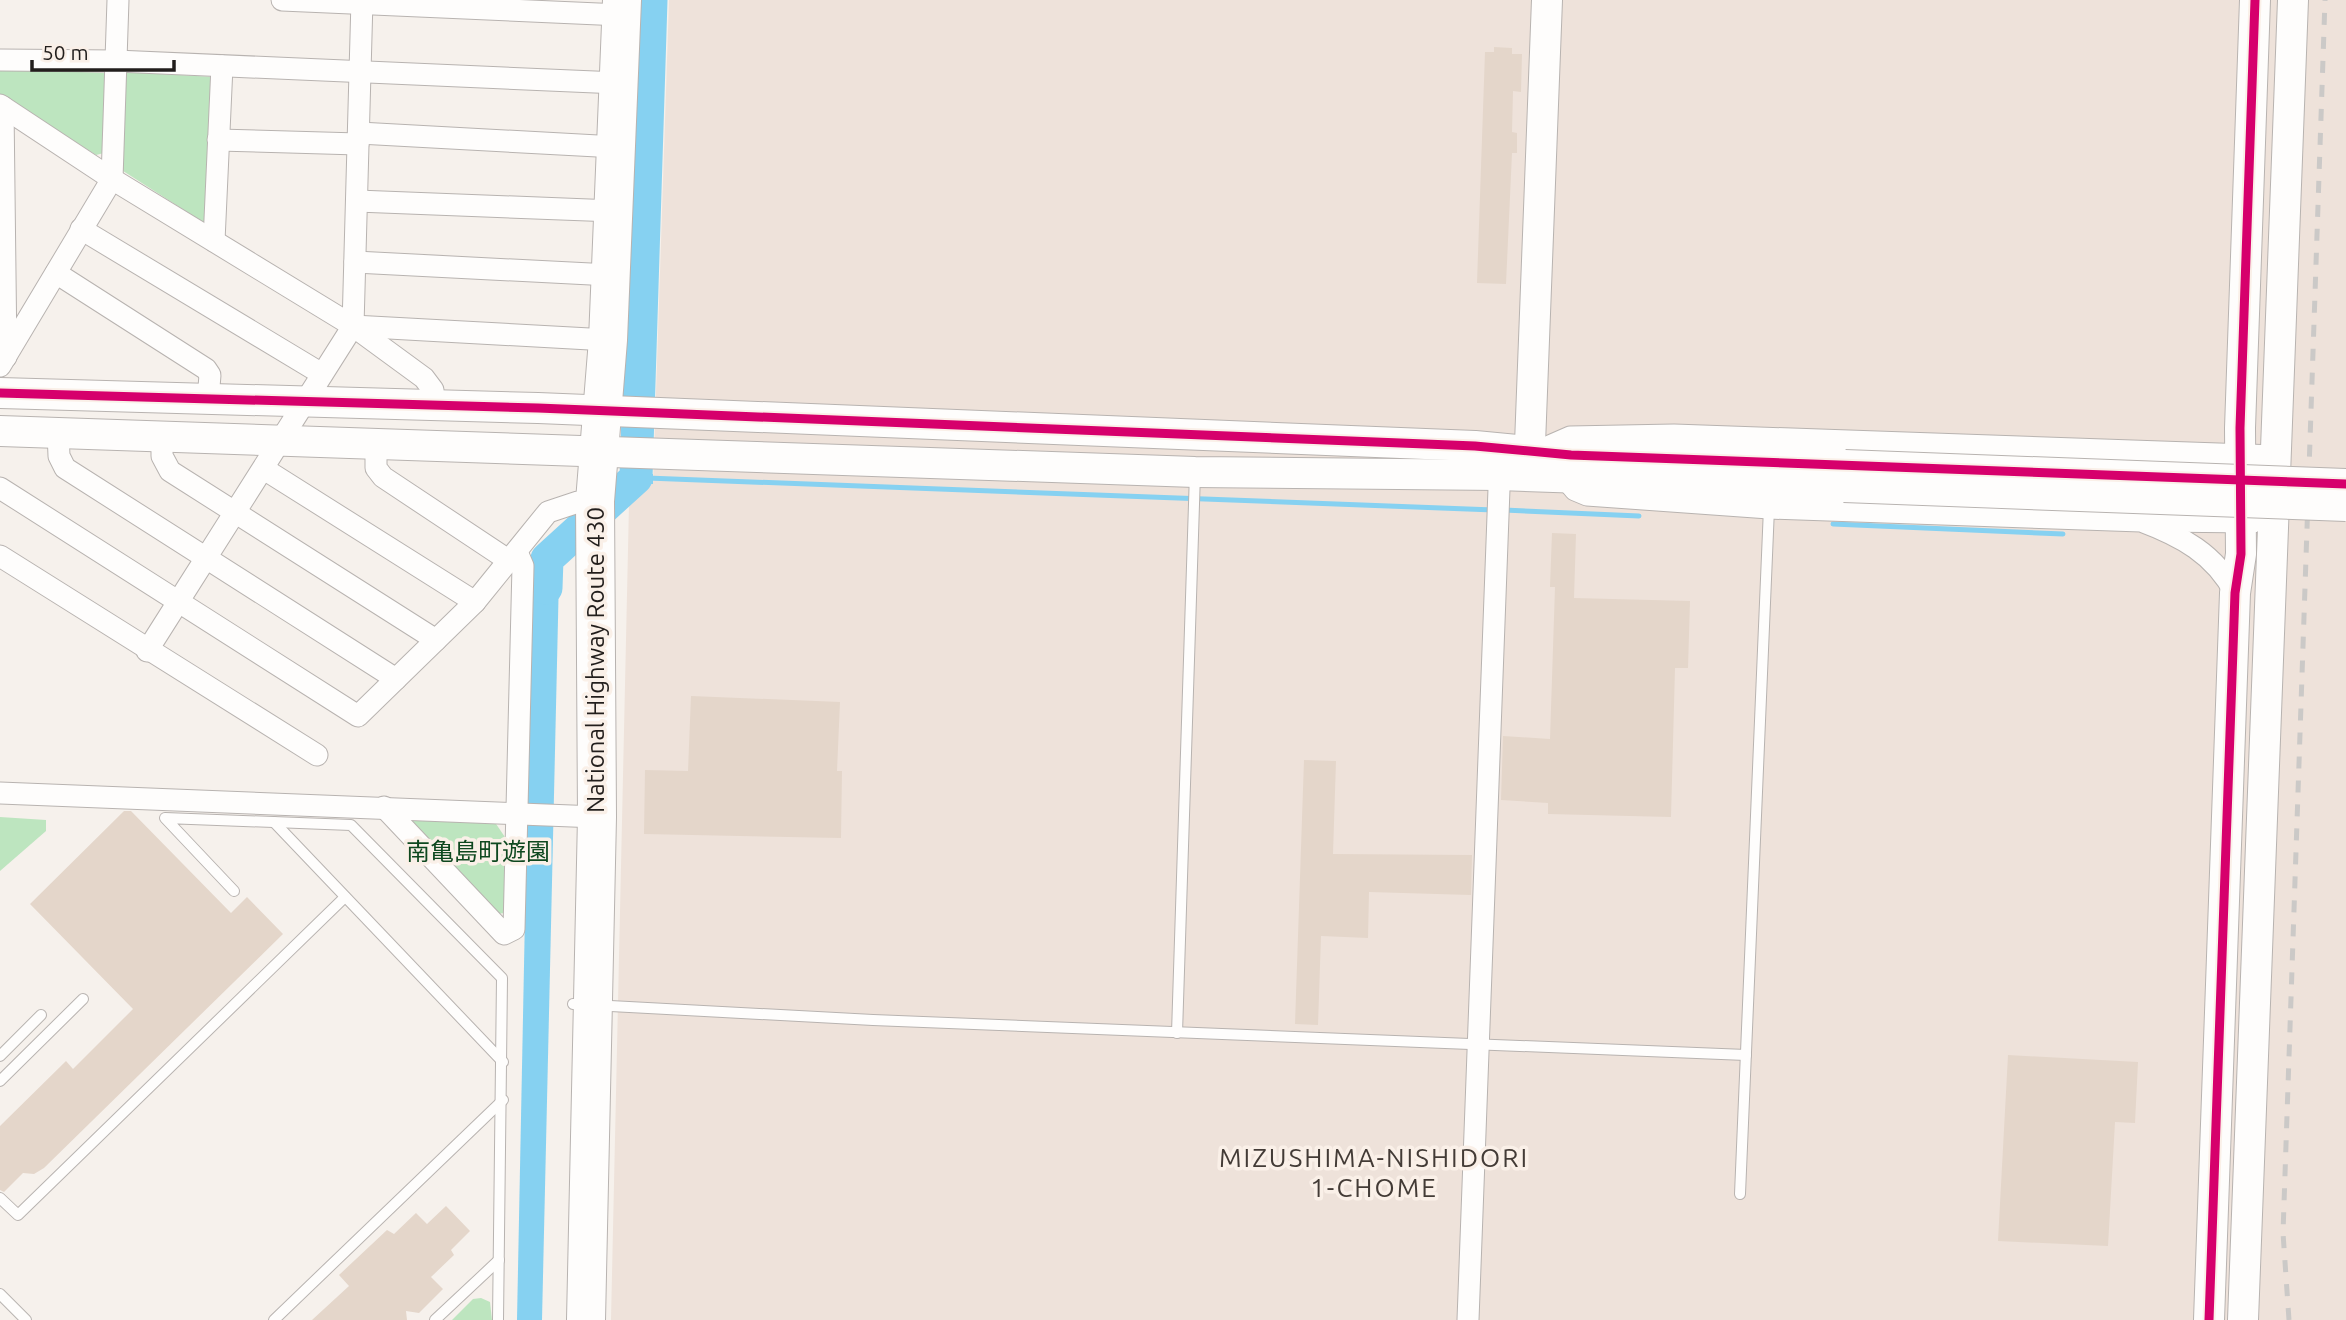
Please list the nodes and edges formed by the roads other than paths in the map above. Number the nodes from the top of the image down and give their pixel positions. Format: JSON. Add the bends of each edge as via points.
{"nodes":[{"id":1,"x":118,"y":0,"type":"edge"},
{"id":2,"x":282,"y":0,"type":"edge"},
{"id":3,"x":1547,"y":0,"type":"edge"},
{"id":4,"x":2255,"y":0,"type":"edge"},
{"id":5,"x":2293,"y":0,"type":"edge"},
{"id":6,"x":362,"y":1,"type":"edge"},
{"id":7,"x":612,"y":7,"type":"edge"},
{"id":8,"x":0,"y":60,"type":"edge"},
{"id":9,"x":116,"y":61,"type":"junction"},
{"id":10,"x":222,"y":66,"type":"junction"},
{"id":11,"x":360,"y":71,"type":"junction"},
{"id":12,"x":609,"y":83,"type":"junction"},
{"id":13,"x":1,"y":106,"type":"edge"},
{"id":14,"x":359,"y":138,"type":"junction"},
{"id":15,"x":219,"y":140,"type":"junction"},
{"id":16,"x":606,"y":147,"type":"junction"},
{"id":17,"x":111,"y":179,"type":"junction"},
{"id":18,"x":357,"y":201,"type":"junction"},
{"id":19,"x":604,"y":211,"type":"junction"},
{"id":20,"x":81,"y":229,"type":"junction"},
{"id":21,"x":214,"y":241,"type":"junction"},
{"id":22,"x":355,"y":262,"type":"junction"},
{"id":23,"x":56,"y":272,"type":"junction"},
{"id":24,"x":600,"y":275,"type":"junction"},
{"id":25,"x":353,"y":326,"type":"junction"},
{"id":26,"x":598,"y":340,"type":"junction"},
{"id":27,"x":3,"y":361,"type":"edge"},
{"id":28,"x":322,"y":374,"type":"junction"},
{"id":29,"x":0,"y":393,"type":"edge"},
{"id":30,"x":208,"y":400,"type":"junction"},
{"id":31,"x":306,"y":400,"type":"junction"},
{"id":32,"x":434,"y":404,"type":"junction"},
{"id":33,"x":619,"y":412,"type":"junction"},
{"id":34,"x":0,"y":431,"type":"edge"},
{"id":35,"x":58,"y":432,"type":"junction"},
{"id":36,"x":162,"y":436,"type":"junction"},
{"id":37,"x":281,"y":440,"type":"junction"},
{"id":38,"x":376,"y":444,"type":"junction"},
{"id":39,"x":617,"y":452,"type":"junction"},
{"id":40,"x":2240,"y":456,"type":"junction"},
{"id":41,"x":2276,"y":456,"type":"junction"},
{"id":42,"x":1532,"y":459,"type":"junction"},
{"id":43,"x":264,"y":469,"type":"junction"},
{"id":44,"x":1845,"y":476,"type":"junction"},
{"id":45,"x":1565,"y":478,"type":"junction"},
{"id":46,"x":2346,"y":484,"type":"edge"},
{"id":47,"x":1498,"y":485,"type":"junction"},
{"id":48,"x":0,"y":488,"type":"edge"},
{"id":49,"x":1194,"y":490,"type":"junction"},
{"id":50,"x":2346,"y":506,"type":"edge"},
{"id":51,"x":1769,"y":509,"type":"junction"},
{"id":52,"x":233,"y":513,"type":"junction"},
{"id":53,"x":2141,"y":521,"type":"junction"},
{"id":54,"x":584,"y":522,"type":"junction"},
{"id":55,"x":2240,"y":522,"type":"junction"},
{"id":56,"x":2273,"y":522,"type":"junction"},
{"id":57,"x":0,"y":556,"type":"edge"},
{"id":58,"x":514,"y":557,"type":"junction"},
{"id":59,"x":205,"y":558,"type":"junction"},
{"id":60,"x":2235,"y":593,"type":"junction"},
{"id":61,"x":179,"y":602,"type":"junction"},
{"id":62,"x":475,"y":602,"type":"junction"},
{"id":63,"x":436,"y":640,"type":"junction"},
{"id":64,"x":147,"y":651,"type":"junction"},
{"id":65,"x":396,"y":679,"type":"junction"},
{"id":66,"x":317,"y":755,"type":"dead end"},
{"id":67,"x":0,"y":793,"type":"edge"},
{"id":68,"x":384,"y":807,"type":"junction"},
{"id":69,"x":521,"y":814,"type":"junction"},
{"id":70,"x":577,"y":816,"type":"junction"},
{"id":71,"x":274,"y":822,"type":"junction"},
{"id":72,"x":234,"y":891,"type":"dead end"},
{"id":73,"x":345,"y":897,"type":"junction"},
{"id":74,"x":83,"y":999,"type":"dead end"},
{"id":75,"x":583,"y":1005,"type":"junction"},
{"id":76,"x":41,"y":1015,"type":"dead end"},
{"id":77,"x":1177,"y":1033,"type":"junction"},
{"id":78,"x":1478,"y":1045,"type":"junction"},
{"id":79,"x":1746,"y":1055,"type":"junction"},
{"id":80,"x":0,"y":1056,"type":"edge"},
{"id":81,"x":503,"y":1062,"type":"junction"},
{"id":82,"x":0,"y":1081,"type":"edge"},
{"id":83,"x":503,"y":1100,"type":"junction"},
{"id":84,"x":1740,"y":1195,"type":"dead end"},
{"id":85,"x":1,"y":1200,"type":"edge"},
{"id":86,"x":499,"y":1260,"type":"junction"},
{"id":87,"x":0,"y":1294,"type":"edge"},
{"id":88,"x":26,"y":1320,"type":"edge"},
{"id":89,"x":274,"y":1320,"type":"edge"},
{"id":90,"x":435,"y":1320,"type":"edge"},
{"id":91,"x":498,"y":1320,"type":"edge"},
{"id":92,"x":565,"y":1320,"type":"edge"},
{"id":93,"x":586,"y":1320,"type":"edge"},
{"id":94,"x":1468,"y":1320,"type":"edge"},
{"id":95,"x":2208,"y":1320,"type":"edge"},
{"id":96,"x":2243,"y":1320,"type":"edge"}],
"edges":[{"from":1,"to":9,"type":"street"},
{"from":2,"to":6,"type":"street"},
{"from":3,"to":42,"type":"street"},
{"from":4,"to":40,"type":"street"},
{"from":5,"to":41,"type":"street"},
{"from":6,"to":7,"type":"street"},
{"from":6,"to":11,"type":"street"},
{"from":7,"to":12,"type":"highway","name":"National Highway Route 430"},
{"from":8,"to":9,"type":"street"},
{"from":9,"to":10,"type":"street"},
{"from":9,"to":17,"type":"street"},
{"from":10,"to":11,"type":"street"},
{"from":10,"to":15,"type":"street"},
{"from":11,"to":12,"type":"street"},
{"from":11,"to":14,"type":"street"},
{"from":12,"to":16,"type":"highway","name":"National Highway Route 430"},
{"from":13,"to":17,"type":"street"},
{"from":13,"to":27,"type":"street"},
{"from":14,"to":15,"type":"street"},
{"from":14,"to":16,"type":"street"},
{"from":14,"to":18,"type":"street"},
{"from":15,"to":21,"type":"street"},
{"from":16,"to":19,"type":"highway","name":"National Highway Route 430"},
{"from":17,"to":20,"type":"street"},
{"from":17,"to":21,"type":"street"},
{"from":18,"to":19,"type":"street"},
{"from":18,"to":22,"type":"street"},
{"from":19,"to":24,"type":"highway","name":"National Highway Route 430"},
{"from":20,"to":23,"type":"street"},
{"from":20,"to":28,"type":"street"},
{"from":21,"to":25,"type":"street"},
{"from":22,"to":24,"type":"street"},
{"from":22,"to":25,"type":"street"},
{"from":23,"to":27,"type":"street"},
{"from":23,"to":30,"type":"street","via":[[206,369],[210,375]]},
{"from":24,"to":26,"type":"highway","name":"National Highway Route 430"},
{"from":25,"to":26,"type":"street"},
{"from":25,"to":28,"type":"street"},
{"from":25,"to":32,"type":"street","via":[[424,378],[433,390]]},
{"from":26,"to":33,"type":"highway","name":"National Highway Route 430"},
{"from":28,"to":31,"type":"street"},
{"from":29,"to":30,"type":"street"},
{"from":30,"to":31,"type":"street"},
{"from":31,"to":32,"type":"street"},
{"from":31,"to":37,"type":"street"},
{"from":32,"to":33,"type":"street"},
{"from":33,"to":39,"type":"highway","name":"National Highway Route 430"},
{"from":33,"to":47,"type":"street"},
{"from":34,"to":35,"type":"street"},
{"from":35,"to":36,"type":"street"},
{"from":35,"to":59,"type":"street","via":[[59,456],[65,468]]},
{"from":36,"to":37,"type":"street"},
{"from":36,"to":52,"type":"street","via":[[162,456],[170,471]]},
{"from":37,"to":38,"type":"street"},
{"from":37,"to":43,"type":"street"},
{"from":38,"to":39,"type":"street"},
{"from":38,"to":58,"type":"street","via":[[376,468],[383,477]]},
{"from":39,"to":49,"type":"street"},
{"from":39,"to":54,"type":"highway","name":"National Highway Route 430"},
{"from":40,"to":41,"type":"street"},
{"from":40,"to":42,"type":"street","via":[[1674,435],[1570,437]]},
{"from":40,"to":55,"type":"street"},
{"from":41,"to":56,"type":"street"},
{"from":42,"to":44,"type":"street"},
{"from":42,"to":45,"type":"street"},
{"from":42,"to":47,"type":"street"},
{"from":43,"to":52,"type":"street"},
{"from":43,"to":62,"type":"street"},
{"from":44,"to":45,"type":"street"},
{"from":44,"to":46,"type":"street","bridge":true},
{"from":44,"to":50,"type":"street","bridge":true},
{"from":45,"to":51,"type":"street","via":[[1587,495]]},
{"from":47,"to":49,"type":"street"},
{"from":47,"to":78,"type":"street"},
{"from":48,"to":61,"type":"street"},
{"from":49,"to":77,"type":"lane"},
{"from":51,"to":53,"type":"street"},
{"from":51,"to":79,"type":"lane"},
{"from":52,"to":59,"type":"street"},
{"from":52,"to":63,"type":"street"},
{"from":53,"to":55,"type":"street"},
{"from":53,"to":60,"type":"street","via":[[2177,534],[2196,548],[2223,571]]},
{"from":54,"to":58,"type":"street","via":[[548,512]]},
{"from":54,"to":70,"type":"highway","name":"National Highway Route 430"},
{"from":55,"to":56,"type":"street"},
{"from":55,"to":60,"type":"street"},
{"from":56,"to":96,"type":"street"},
{"from":57,"to":64,"type":"street"},
{"from":58,"to":62,"type":"street"},
{"from":58,"to":69,"type":"street","via":[[523,566]]},
{"from":59,"to":61,"type":"street"},
{"from":59,"to":65,"type":"street"},
{"from":60,"to":95,"type":"street"},
{"from":61,"to":64,"type":"street"},
{"from":61,"to":65,"type":"street","via":[[358,716]]},
{"from":62,"to":63,"type":"street"},
{"from":63,"to":65,"type":"street"},
{"from":64,"to":66,"type":"street"},
{"from":67,"to":68,"type":"street"},
{"from":68,"to":69,"type":"street"},
{"from":68,"to":69,"type":"street","via":[[504,934],[514,929]]},
{"from":69,"to":70,"type":"street"},
{"from":70,"to":75,"type":"highway","name":"National Highway Route 430"},
{"from":71,"to":72,"type":"lane","via":[[164,818]]},
{"from":71,"to":73,"type":"lane"},
{"from":71,"to":81,"type":"lane","via":[[351,824],[502,978]]},
{"from":73,"to":81,"type":"lane"},
{"from":73,"to":85,"type":"lane","via":[[18,1215]]},
{"from":74,"to":82,"type":"lane"},
{"from":75,"to":77,"type":"lane"},
{"from":75,"to":92,"type":"highway","name":"National Highway Route 430"},
{"from":75,"to":93,"type":"highway","name":"National Highway Route 430"},
{"from":76,"to":80,"type":"lane"},
{"from":77,"to":78,"type":"lane"},
{"from":78,"to":79,"type":"lane"},
{"from":78,"to":94,"type":"street"},
{"from":79,"to":84,"type":"lane"},
{"from":81,"to":83,"type":"lane"},
{"from":83,"to":86,"type":"lane"},
{"from":83,"to":89,"type":"lane"},
{"from":86,"to":90,"type":"lane"},
{"from":86,"to":91,"type":"lane"},
{"from":87,"to":88,"type":"lane"}]}
